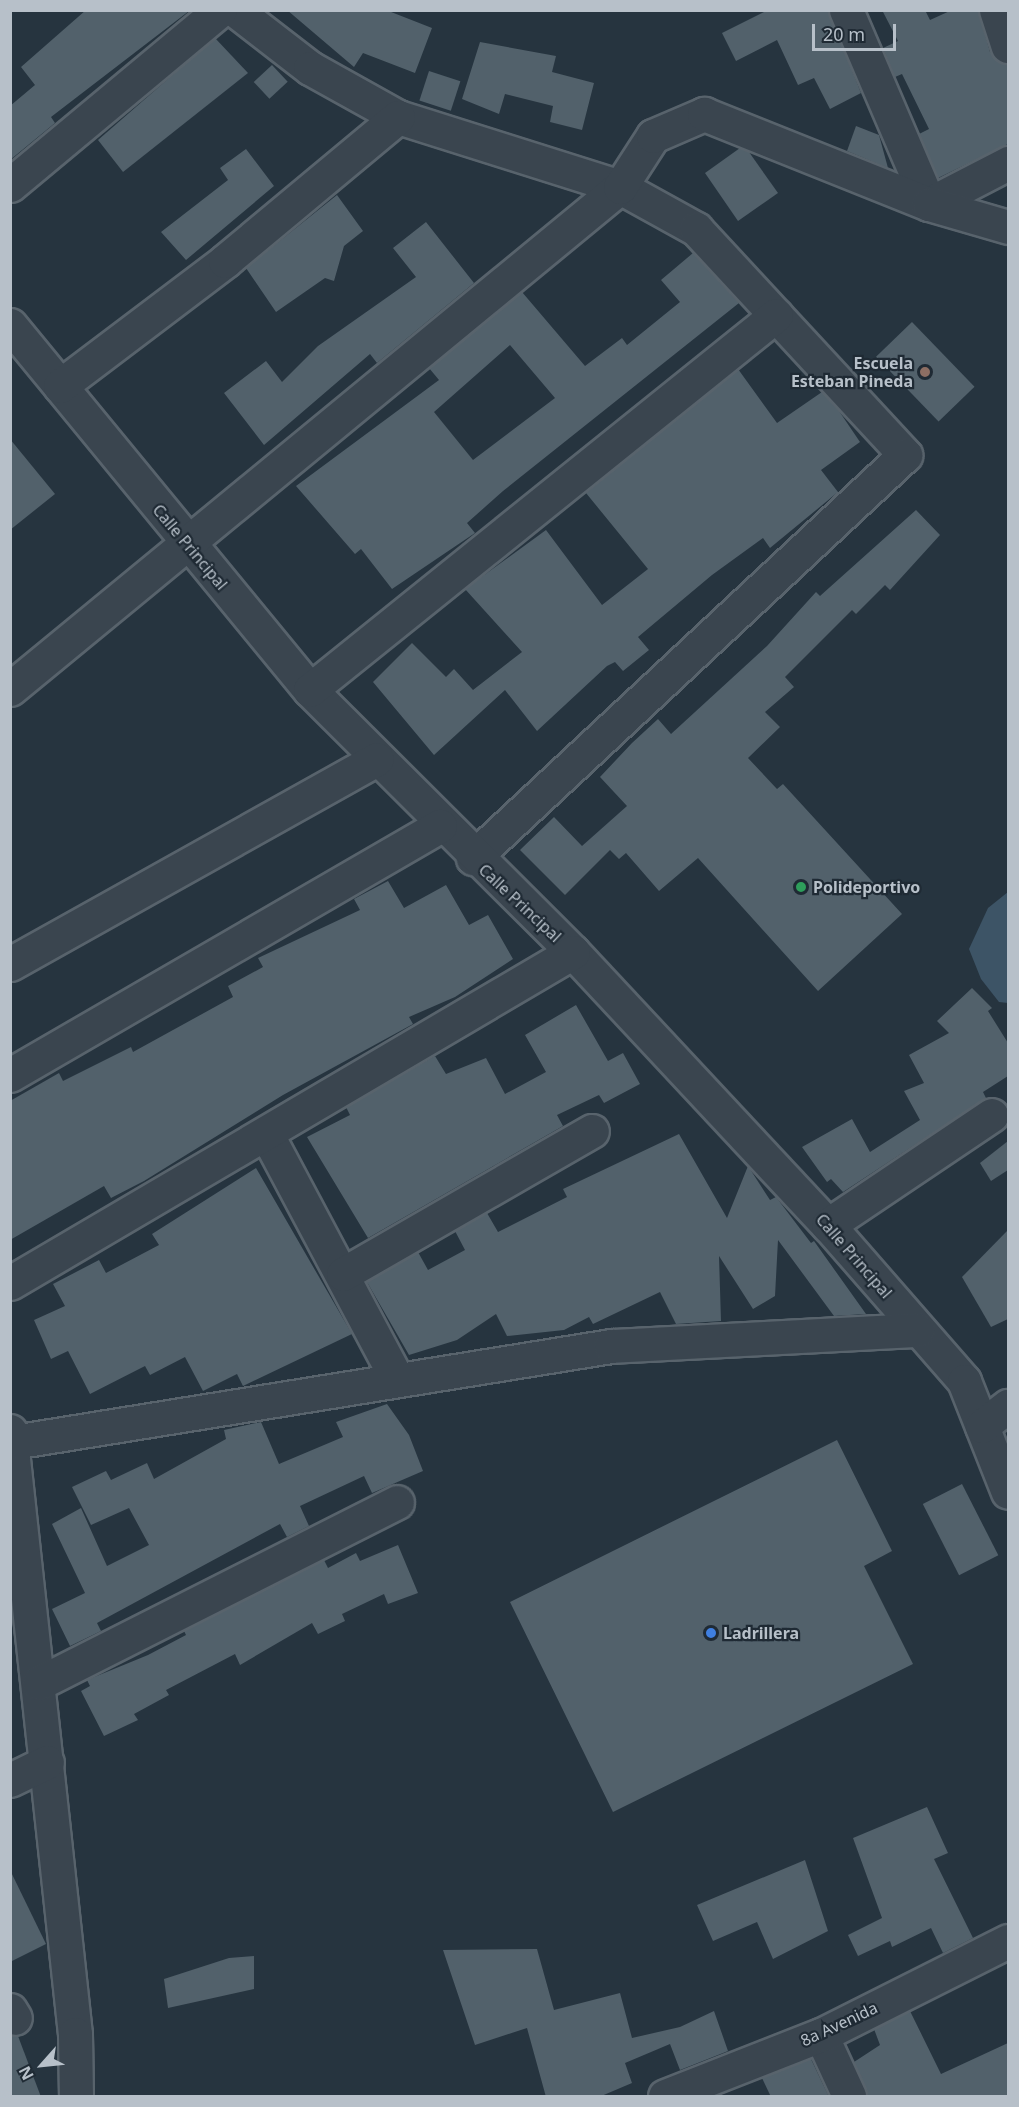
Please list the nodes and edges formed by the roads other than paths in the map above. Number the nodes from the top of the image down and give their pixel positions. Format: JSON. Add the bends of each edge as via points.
{"nodes":[{"id":1,"x":220,"y":10,"type":"edge"},
{"id":2,"x":235,"y":10,"type":"edge"},
{"id":3,"x":846,"y":10,"type":"edge"},
{"id":4,"x":996,"y":10,"type":"edge"},
{"id":5,"x":1008,"y":46,"type":"edge"},
{"id":6,"x":398,"y":117,"type":"junction"},
{"id":7,"x":1008,"y":163,"type":"edge"},
{"id":8,"x":10,"y":185,"type":"edge"},
{"id":9,"x":620,"y":188,"type":"junction"},
{"id":10,"x":929,"y":204,"type":"junction"},
{"id":11,"x":1008,"y":227,"type":"edge"},
{"id":12,"x":776,"y":315,"type":"junction"},
{"id":13,"x":10,"y":325,"type":"edge"},
{"id":14,"x":60,"y":386,"type":"junction"},
{"id":15,"x":185,"y":542,"type":"junction"},
{"id":16,"x":10,"y":689,"type":"edge"},
{"id":17,"x":310,"y":690,"type":"junction"},
{"id":18,"x":377,"y":759,"type":"junction"},
{"id":19,"x":440,"y":826,"type":"junction"},
{"id":20,"x":473,"y":858,"type":"junction"},
{"id":21,"x":573,"y":952,"type":"junction"},
{"id":22,"x":10,"y":964,"type":"edge"},
{"id":23,"x":10,"y":1075,"type":"edge"},
{"id":24,"x":992,"y":1115,"type":"dead end"},
{"id":25,"x":592,"y":1131,"type":"dead end"},
{"id":26,"x":266,"y":1133,"type":"junction"},
{"id":27,"x":828,"y":1225,"type":"junction"},
{"id":28,"x":343,"y":1274,"type":"junction"},
{"id":29,"x":10,"y":1283,"type":"edge"},
{"id":30,"x":918,"y":1330,"type":"junction"},
{"id":31,"x":397,"y":1379,"type":"junction"},
{"id":32,"x":1008,"y":1406,"type":"edge"},
{"id":33,"x":982,"y":1426,"type":"junction"},
{"id":34,"x":11,"y":1436,"type":"edge"},
{"id":35,"x":1008,"y":1492,"type":"edge"},
{"id":36,"x":398,"y":1502,"type":"dead end"},
{"id":37,"x":39,"y":1683,"type":"junction"},
{"id":38,"x":47,"y":1762,"type":"junction"},
{"id":39,"x":10,"y":1780,"type":"edge"},
{"id":40,"x":1008,"y":1941,"type":"edge"},
{"id":41,"x":821,"y":2035,"type":"junction"},
{"id":42,"x":76,"y":2097,"type":"edge"},
{"id":43,"x":665,"y":2097,"type":"edge"},
{"id":44,"x":849,"y":2097,"type":"edge"}],
"edges":[{"from":1,"to":8,"type":"street"},
{"from":2,"to":6,"type":"street","via":[[310,68]]},
{"from":3,"to":10,"type":"street"},
{"from":4,"to":5,"type":"street"},
{"from":6,"to":9,"type":"street"},
{"from":6,"to":14,"type":"street","via":[[225,261]]},
{"from":7,"to":10,"type":"street"},
{"from":9,"to":10,"type":"street","via":[[653,136],[704,114]]},
{"from":9,"to":12,"type":"street","via":[[696,229]]},
{"from":9,"to":15,"type":"street"},
{"from":10,"to":11,"type":"street"},
{"from":12,"to":17,"type":"street"},
{"from":12,"to":20,"type":"street","via":[[905,455]]},
{"from":13,"to":14,"type":"street","name":"Calle Principal"},
{"from":14,"to":15,"type":"street","name":"Calle Principal"},
{"from":15,"to":16,"type":"street"},
{"from":15,"to":17,"type":"street","name":"Calle Principal"},
{"from":17,"to":18,"type":"street","name":"Calle Principal"},
{"from":18,"to":19,"type":"street","name":"Calle Principal"},
{"from":18,"to":22,"type":"street"},
{"from":19,"to":20,"type":"street","name":"Calle Principal"},
{"from":19,"to":23,"type":"street"},
{"from":20,"to":21,"type":"street","name":"Calle Principal"},
{"from":21,"to":26,"type":"street"},
{"from":21,"to":27,"type":"street","name":"Calle Principal"},
{"from":24,"to":27,"type":"street"},
{"from":25,"to":28,"type":"street"},
{"from":26,"to":28,"type":"street"},
{"from":26,"to":29,"type":"street"},
{"from":27,"to":30,"type":"street","name":"Calle Principal"},
{"from":28,"to":31,"type":"street"},
{"from":30,"to":31,"type":"street","via":[[611,1346]]},
{"from":30,"to":33,"type":"street","name":"Calle Principal","via":[[964,1381]]},
{"from":31,"to":34,"type":"street"},
{"from":32,"to":33,"type":"street"},
{"from":33,"to":35,"type":"street","name":"Calle Principal"},
{"from":34,"to":37,"type":"street"},
{"from":36,"to":37,"type":"street"},
{"from":37,"to":38,"type":"street"},
{"from":38,"to":39,"type":"street"},
{"from":38,"to":42,"type":"street"},
{"from":40,"to":41,"type":"street","name":"8a Avenida"},
{"from":41,"to":43,"type":"street","name":"8a Avenida"},
{"from":41,"to":44,"type":"street"}]}
